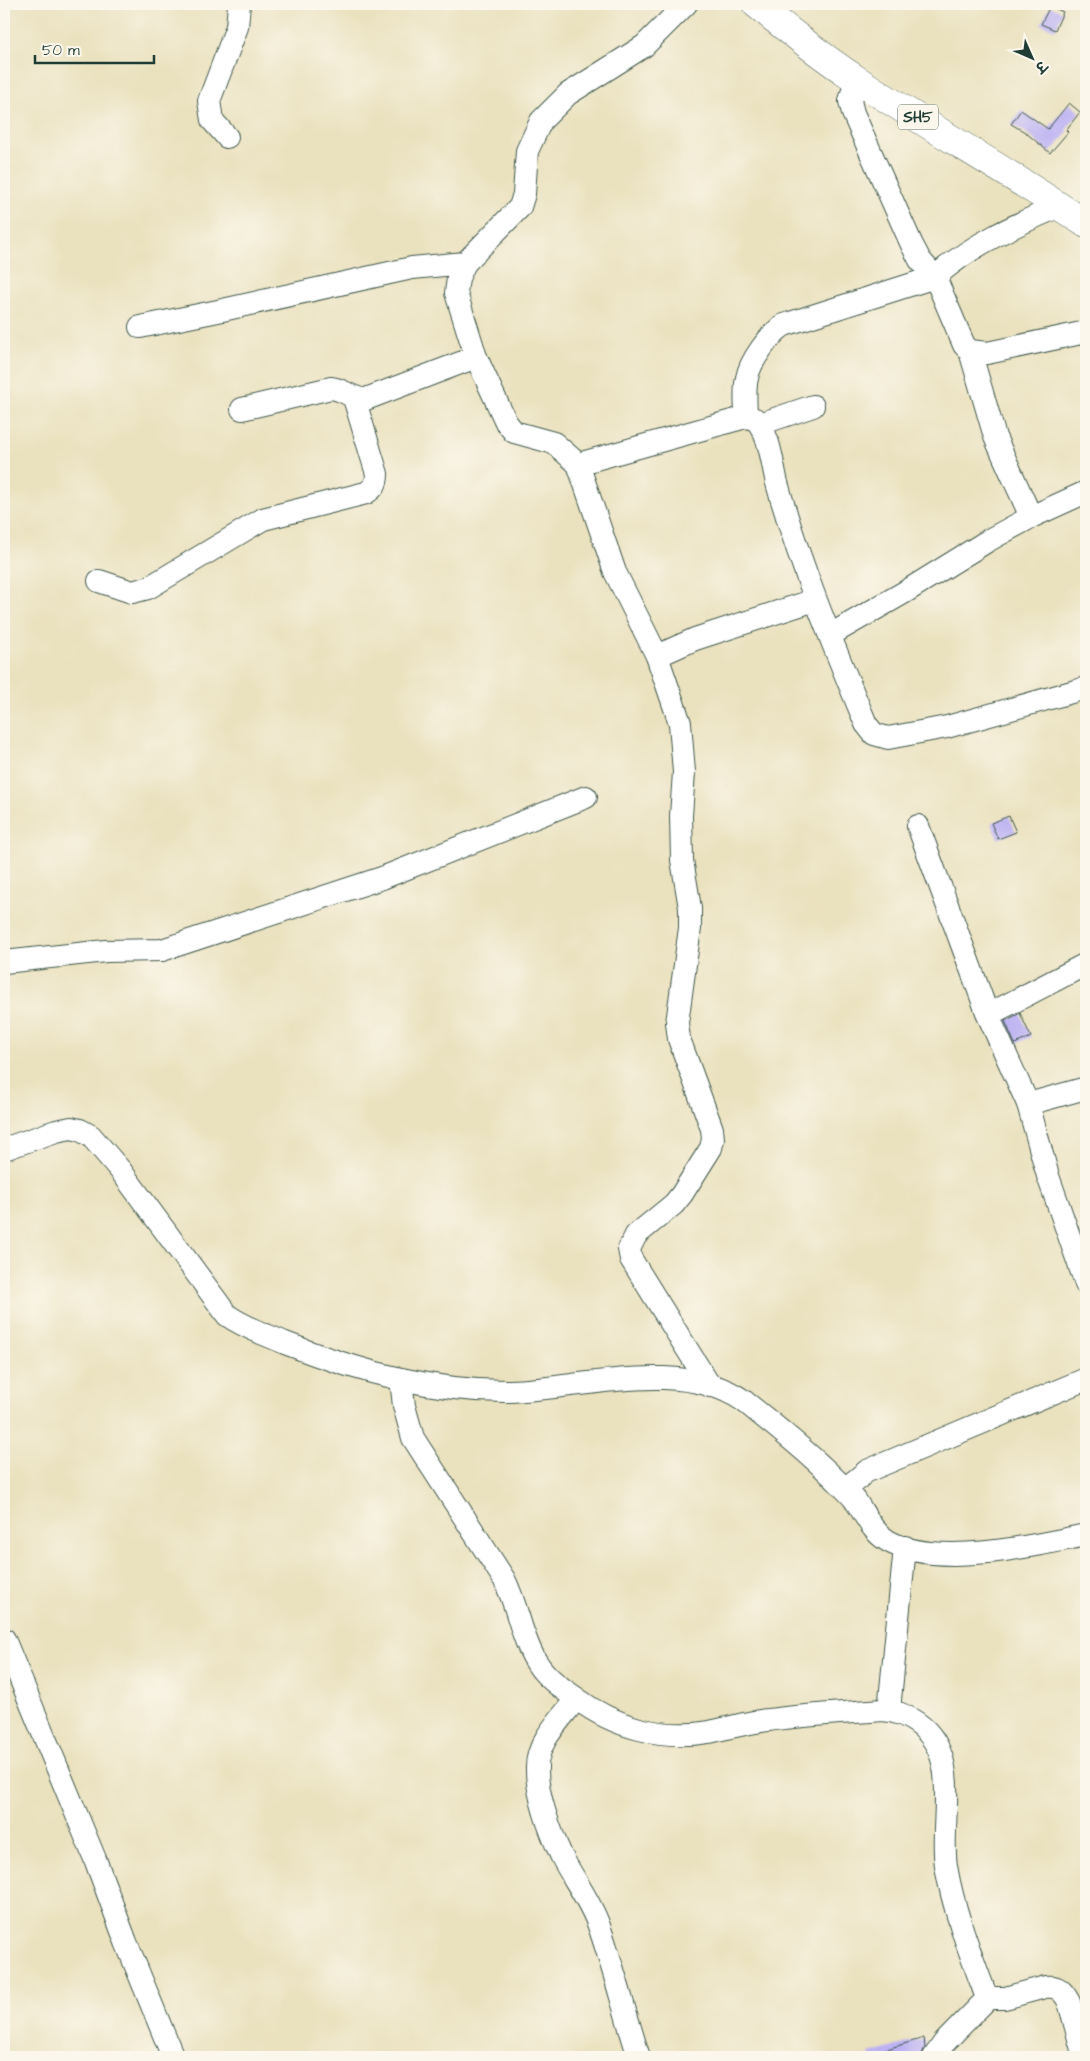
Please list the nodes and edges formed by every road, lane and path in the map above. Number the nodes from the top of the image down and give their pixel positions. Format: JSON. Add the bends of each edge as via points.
{"nodes":[{"id":1,"x":239,"y":4,"type":"edge"},
{"id":2,"x":686,"y":4,"type":"edge"},
{"id":3,"x":756,"y":4,"type":"edge"},
{"id":4,"x":856,"y":79,"type":"junction"},
{"id":5,"x":226,"y":137,"type":"dead end"},
{"id":6,"x":1060,"y":206,"type":"junction"},
{"id":7,"x":1086,"y":224,"type":"edge"},
{"id":8,"x":465,"y":263,"type":"junction"},
{"id":9,"x":935,"y":277,"type":"junction"},
{"id":10,"x":140,"y":327,"type":"dead end"},
{"id":11,"x":1086,"y":332,"type":"edge"},
{"id":12,"x":970,"y":351,"type":"junction"},
{"id":13,"x":476,"y":357,"type":"junction"},
{"id":14,"x":354,"y":398,"type":"junction"},
{"id":15,"x":813,"y":406,"type":"dead end"},
{"id":16,"x":242,"y":409,"type":"dead end"},
{"id":17,"x":753,"y":421,"type":"junction"},
{"id":18,"x":578,"y":464,"type":"junction"},
{"id":19,"x":1086,"y":492,"type":"edge"},
{"id":20,"x":1031,"y":517,"type":"junction"},
{"id":21,"x":99,"y":580,"type":"dead end"},
{"id":22,"x":815,"y":600,"type":"junction"},
{"id":23,"x":830,"y":635,"type":"junction"},
{"id":24,"x":656,"y":656,"type":"junction"},
{"id":25,"x":1086,"y":688,"type":"edge"},
{"id":26,"x":586,"y":797,"type":"dead end"},
{"id":27,"x":918,"y":826,"type":"dead end"},
{"id":28,"x":4,"y":962,"type":"edge"},
{"id":29,"x":1086,"y":964,"type":"edge"},
{"id":30,"x":988,"y":1015,"type":"junction"},
{"id":31,"x":1086,"y":1088,"type":"edge"},
{"id":32,"x":1028,"y":1104,"type":"junction"},
{"id":33,"x":4,"y":1149,"type":"edge"},
{"id":34,"x":1086,"y":1284,"type":"edge"},
{"id":35,"x":401,"y":1379,"type":"junction"},
{"id":36,"x":1086,"y":1379,"type":"edge"},
{"id":37,"x":710,"y":1386,"type":"junction"},
{"id":38,"x":845,"y":1489,"type":"junction"},
{"id":39,"x":1086,"y":1535,"type":"edge"},
{"id":40,"x":905,"y":1547,"type":"junction"},
{"id":41,"x":4,"y":1639,"type":"edge"},
{"id":42,"x":576,"y":1699,"type":"junction"},
{"id":43,"x":889,"y":1710,"type":"junction"},
{"id":44,"x":988,"y":1998,"type":"junction"},
{"id":45,"x":173,"y":2057,"type":"edge"},
{"id":46,"x":639,"y":2057,"type":"edge"},
{"id":47,"x":934,"y":2057,"type":"edge"},
{"id":48,"x":1084,"y":2057,"type":"edge"}],
"edges":[{"from":1,"to":5,"type":"street","via":[[237,27],[208,101],[212,120]]},
{"from":2,"to":8,"type":"street","via":[[644,46],[568,94],[540,121],[527,150],[520,207]]},
{"from":3,"to":4,"type":"main road","number":"SH5"},
{"from":4,"to":6,"type":"main road","number":"SH5"},
{"from":4,"to":9,"type":"street","via":[[850,101],[853,113],[912,246]]},
{"from":6,"to":7,"type":"main road","number":"SH5"},
{"from":6,"to":9,"type":"street","via":[[974,247]]},
{"from":8,"to":10,"type":"street","via":[[412,268]]},
{"from":8,"to":13,"type":"street","via":[[456,292]]},
{"from":9,"to":12,"type":"street","via":[[964,345]]},
{"from":9,"to":17,"type":"street","via":[[775,330],[746,379]]},
{"from":11,"to":12,"type":"street","via":[[987,353]]},
{"from":12,"to":20,"type":"street","via":[[995,437]]},
{"from":13,"to":14,"type":"street","via":[[366,399]]},
{"from":13,"to":18,"type":"street","via":[[506,422],[514,432],[554,443]]},
{"from":14,"to":16,"type":"street","via":[[331,388]]},
{"from":14,"to":21,"type":"street","via":[[377,474],[377,482],[366,493],[264,519],[148,588],[132,592]]},
{"from":15,"to":17,"type":"street"},
{"from":17,"to":18,"type":"street"},
{"from":17,"to":22,"type":"street"},
{"from":18,"to":24,"type":"street","via":[[615,572]]},
{"from":19,"to":20,"type":"street"},
{"from":20,"to":23,"type":"street"},
{"from":22,"to":23,"type":"street"},
{"from":22,"to":24,"type":"street","via":[[695,639]]},
{"from":23,"to":25,"type":"street","via":[[866,724],[874,734],[888,738],[946,727]]},
{"from":24,"to":37,"type":"street","via":[[680,724],[684,772],[680,816],[690,928],[677,1023],[679,1039],[713,1139],[711,1148],[682,1194],[636,1235],[629,1249],[631,1259]]},
{"from":26,"to":28,"type":"street","via":[[382,878],[162,950],[106,951]]},
{"from":27,"to":30,"type":"street"},
{"from":29,"to":30,"type":"street"},
{"from":30,"to":32,"type":"street"},
{"from":31,"to":32,"type":"street"},
{"from":32,"to":34,"type":"street","via":[[1048,1176]]},
{"from":33,"to":35,"type":"street","via":[[71,1128],[91,1136],[121,1171],[227,1315],[249,1328],[307,1351]]},
{"from":35,"to":37,"type":"street","via":[[466,1390],[498,1391],[648,1379]]},
{"from":35,"to":42,"type":"street","via":[[413,1438],[510,1590],[538,1664]]},
{"from":36,"to":38,"type":"street","via":[[867,1471]]},
{"from":37,"to":38,"type":"street","via":[[744,1401]]},
{"from":38,"to":40,"type":"street","via":[[887,1541]]},
{"from":39,"to":40,"type":"street","via":[[978,1553],[943,1553]]},
{"from":40,"to":43,"type":"street"},
{"from":41,"to":45,"type":"street"},
{"from":42,"to":43,"type":"street","via":[[614,1721],[661,1735],[706,1732],[769,1720]]},
{"from":42,"to":46,"type":"street","via":[[545,1740],[538,1760],[538,1779],[562,1856],[599,1926]]},
{"from":43,"to":44,"type":"street","via":[[900,1712],[922,1728],[942,1754],[949,1880],[975,1968]]},
{"from":44,"to":47,"type":"street"},
{"from":44,"to":48,"type":"street","via":[[1005,1998],[1052,1986],[1058,1988],[1069,2002]]}]}
